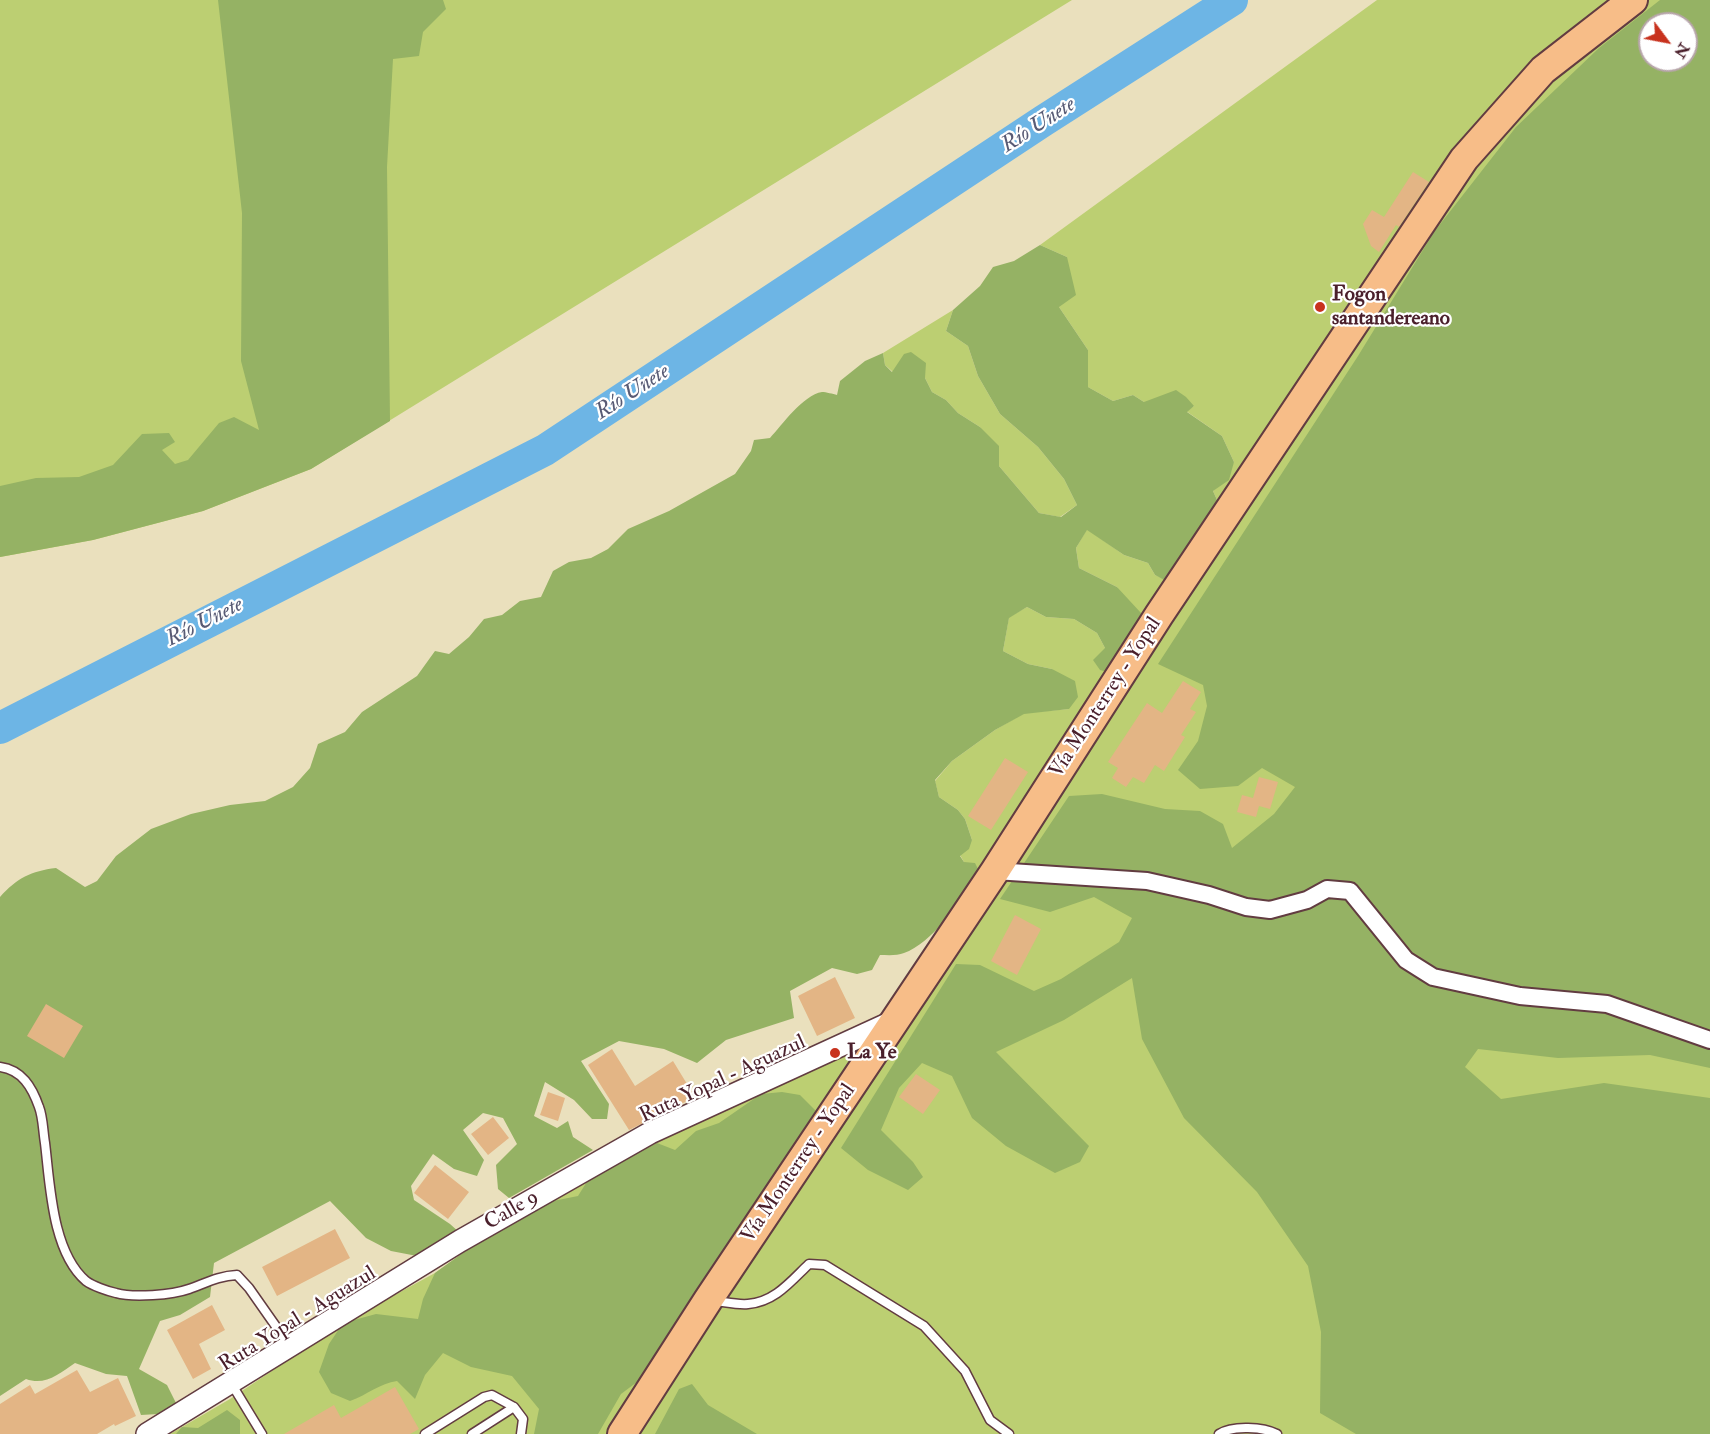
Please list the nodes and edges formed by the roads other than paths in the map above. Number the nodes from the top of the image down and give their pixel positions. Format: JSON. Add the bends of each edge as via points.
{"nodes":[{"id":1,"x":1633,"y":0,"type":"edge"},
{"id":2,"x":995,"y":871,"type":"junction"},
{"id":3,"x":894,"y":1022,"type":"junction"},
{"id":4,"x":1710,"y":1040,"type":"edge"},
{"id":5,"x":0,"y":1067,"type":"edge"},
{"id":6,"x":708,"y":1300,"type":"junction"},
{"id":7,"x":290,"y":1345,"type":"junction"},
{"id":8,"x":231,"y":1383,"type":"junction"},
{"id":9,"x":514,"y":1407,"type":"junction"},
{"id":10,"x":147,"y":1434,"type":"edge"},
{"id":11,"x":262,"y":1434,"type":"edge"},
{"id":12,"x":425,"y":1434,"type":"edge"},
{"id":13,"x":472,"y":1434,"type":"edge"},
{"id":14,"x":521,"y":1434,"type":"edge"},
{"id":15,"x":622,"y":1434,"type":"edge"},
{"id":16,"x":1010,"y":1434,"type":"edge"},
{"id":17,"x":1219,"y":1434,"type":"edge"},
{"id":18,"x":1277,"y":1434,"type":"edge"}],
"edges":[{"from":1,"to":2,"type":"highway","name":"Vía Monterrey - Yopal","via":[[1543,70],[1464,159],[1159,615]]},
{"from":2,"to":3,"type":"highway","name":"Vía Monterrey - Yopal"},
{"from":2,"to":4,"type":"street","via":[[1147,881],[1270,910],[1307,900],[1327,889],[1350,891],[1406,960],[1433,976],[1520,996],[1607,1004]]},
{"from":3,"to":6,"type":"lane"},
{"from":3,"to":7,"type":"lane","name":"Ruta Yopal - Aguazul","via":[[650,1133],[460,1241]]},
{"from":5,"to":7,"type":"lane","via":[[20,1073],[40,1108],[52,1206],[61,1239],[87,1282],[117,1294],[147,1295],[187,1290],[221,1275],[237,1275]]},
{"from":6,"to":15,"type":"lane"},
{"from":6,"to":16,"type":"lane","via":[[746,1305],[762,1302],[776,1295],[809,1264],[825,1265],[924,1326],[965,1371],[990,1420]]},
{"from":7,"to":8,"type":"lane","name":"Ruta Yopal - Aguazul"},
{"from":8,"to":10,"type":"lane","name":"Ruta Yopal - Aguazul"},
{"from":8,"to":11,"type":"lane"},
{"from":9,"to":12,"type":"lane","via":[[492,1395],[484,1397]]},
{"from":9,"to":13,"type":"lane"},
{"from":9,"to":14,"type":"lane","via":[[523,1419]]},
{"from":17,"to":18,"type":"lane","via":[[1239,1428]]}]}
